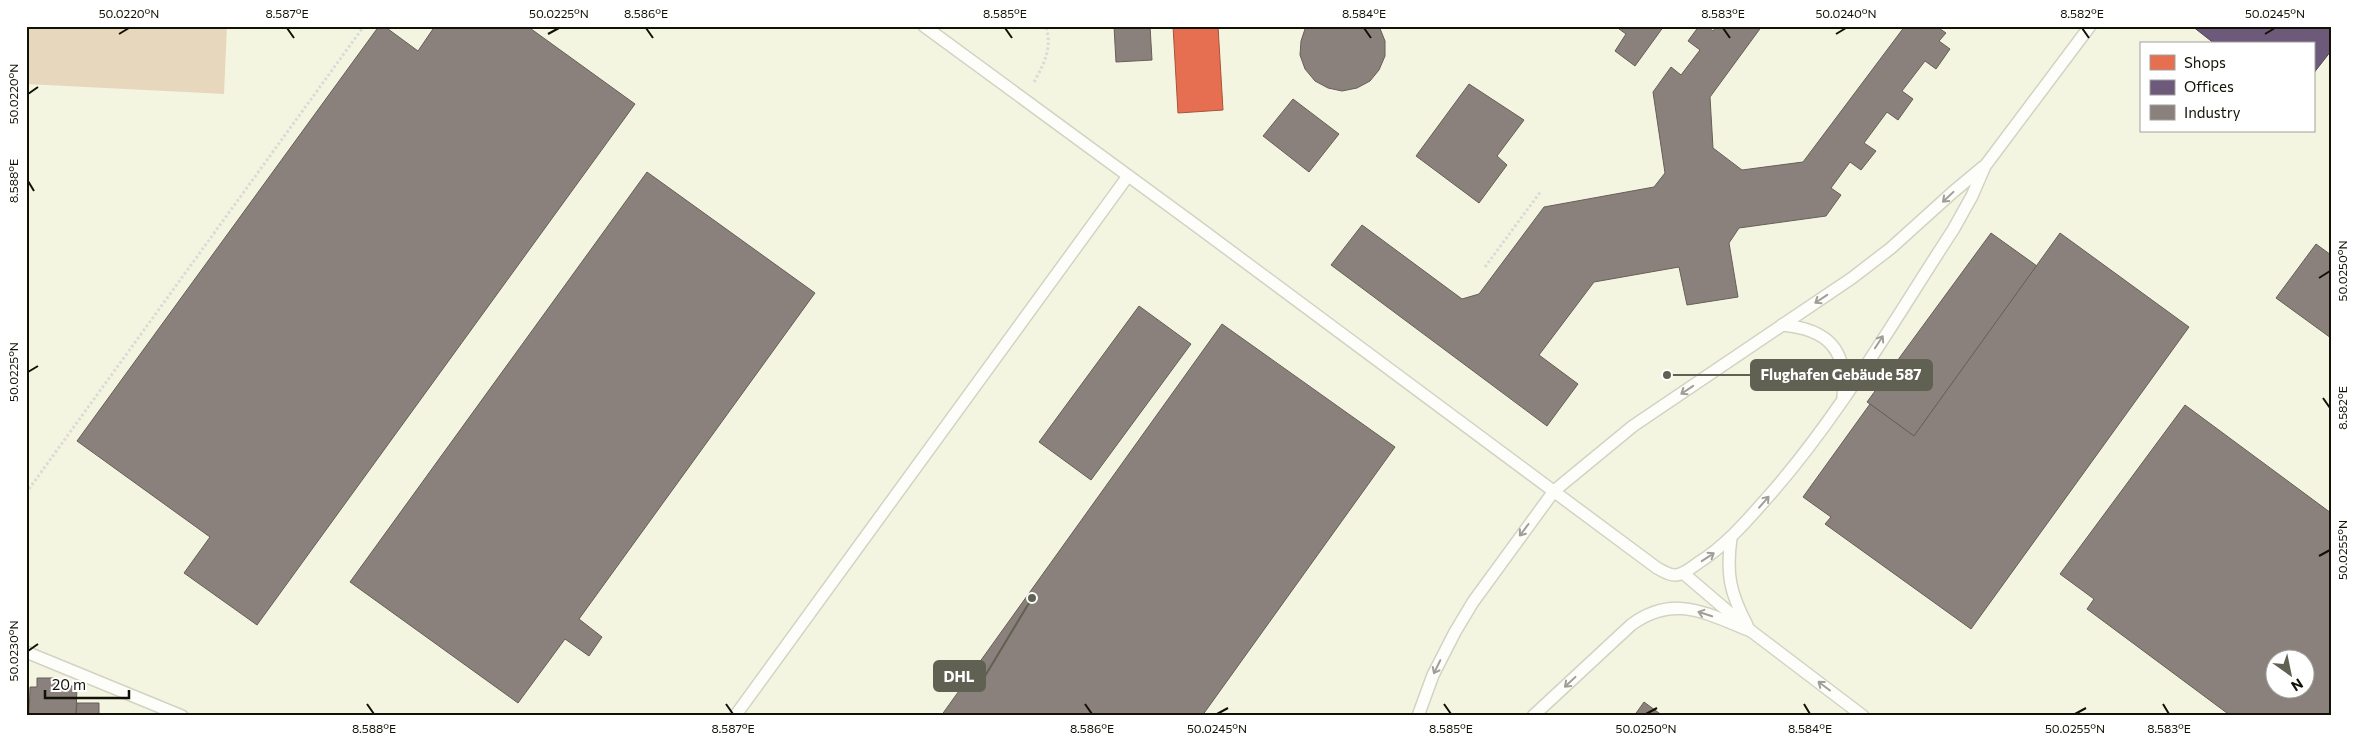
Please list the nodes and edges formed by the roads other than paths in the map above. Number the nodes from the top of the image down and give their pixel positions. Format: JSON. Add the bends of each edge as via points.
{"nodes":[{"id":1,"x":924,"y":26,"type":"edge"},
{"id":2,"x":2090,"y":26,"type":"edge"},
{"id":3,"x":1985,"y":166,"type":"junction"},
{"id":4,"x":1128,"y":176,"type":"junction"},
{"id":5,"x":1782,"y":325,"type":"junction"},
{"id":6,"x":1843,"y":398,"type":"junction"},
{"id":7,"x":1554,"y":491,"type":"junction"},
{"id":8,"x":1731,"y":538,"type":"junction"},
{"id":9,"x":1683,"y":573,"type":"junction"},
{"id":10,"x":1750,"y":631,"type":"junction"},
{"id":11,"x":26,"y":652,"type":"edge"},
{"id":12,"x":182,"y":716,"type":"edge"},
{"id":13,"x":735,"y":716,"type":"edge"},
{"id":14,"x":1418,"y":716,"type":"edge"},
{"id":15,"x":1533,"y":716,"type":"edge"},
{"id":16,"x":1863,"y":716,"type":"edge"}],
"edges":[{"from":1,"to":4,"type":"lane"},
{"from":2,"to":3,"type":"lane"},
{"from":3,"to":5,"type":"lane","one_way":true,"via":[[1891,248]]},
{"from":6,"to":3,"type":"lane","one_way":true,"via":[[1953,230]]},
{"from":4,"to":7,"type":"lane"},
{"from":4,"to":13,"type":"lane"},
{"from":5,"to":6,"type":"lane","via":[[1807,328],[1830,343],[1842,364],[1845,377]]},
{"from":5,"to":7,"type":"lane","one_way":true,"via":[[1633,426]]},
{"from":8,"to":6,"type":"lane","one_way":true,"via":[[1788,474]]},
{"from":7,"to":9,"type":"lane","via":[[1666,574]]},
{"from":7,"to":14,"type":"lane","one_way":true,"via":[[1455,632]]},
{"from":9,"to":8,"type":"lane","one_way":true},
{"from":8,"to":10,"type":"lane","via":[[1728,576],[1731,591]]},
{"from":9,"to":10,"type":"lane"},
{"from":10,"to":15,"type":"lane","one_way":true,"via":[[1694,610],[1675,607],[1645,614]]},
{"from":16,"to":10,"type":"lane","one_way":true},
{"from":11,"to":12,"type":"lane"}]}
